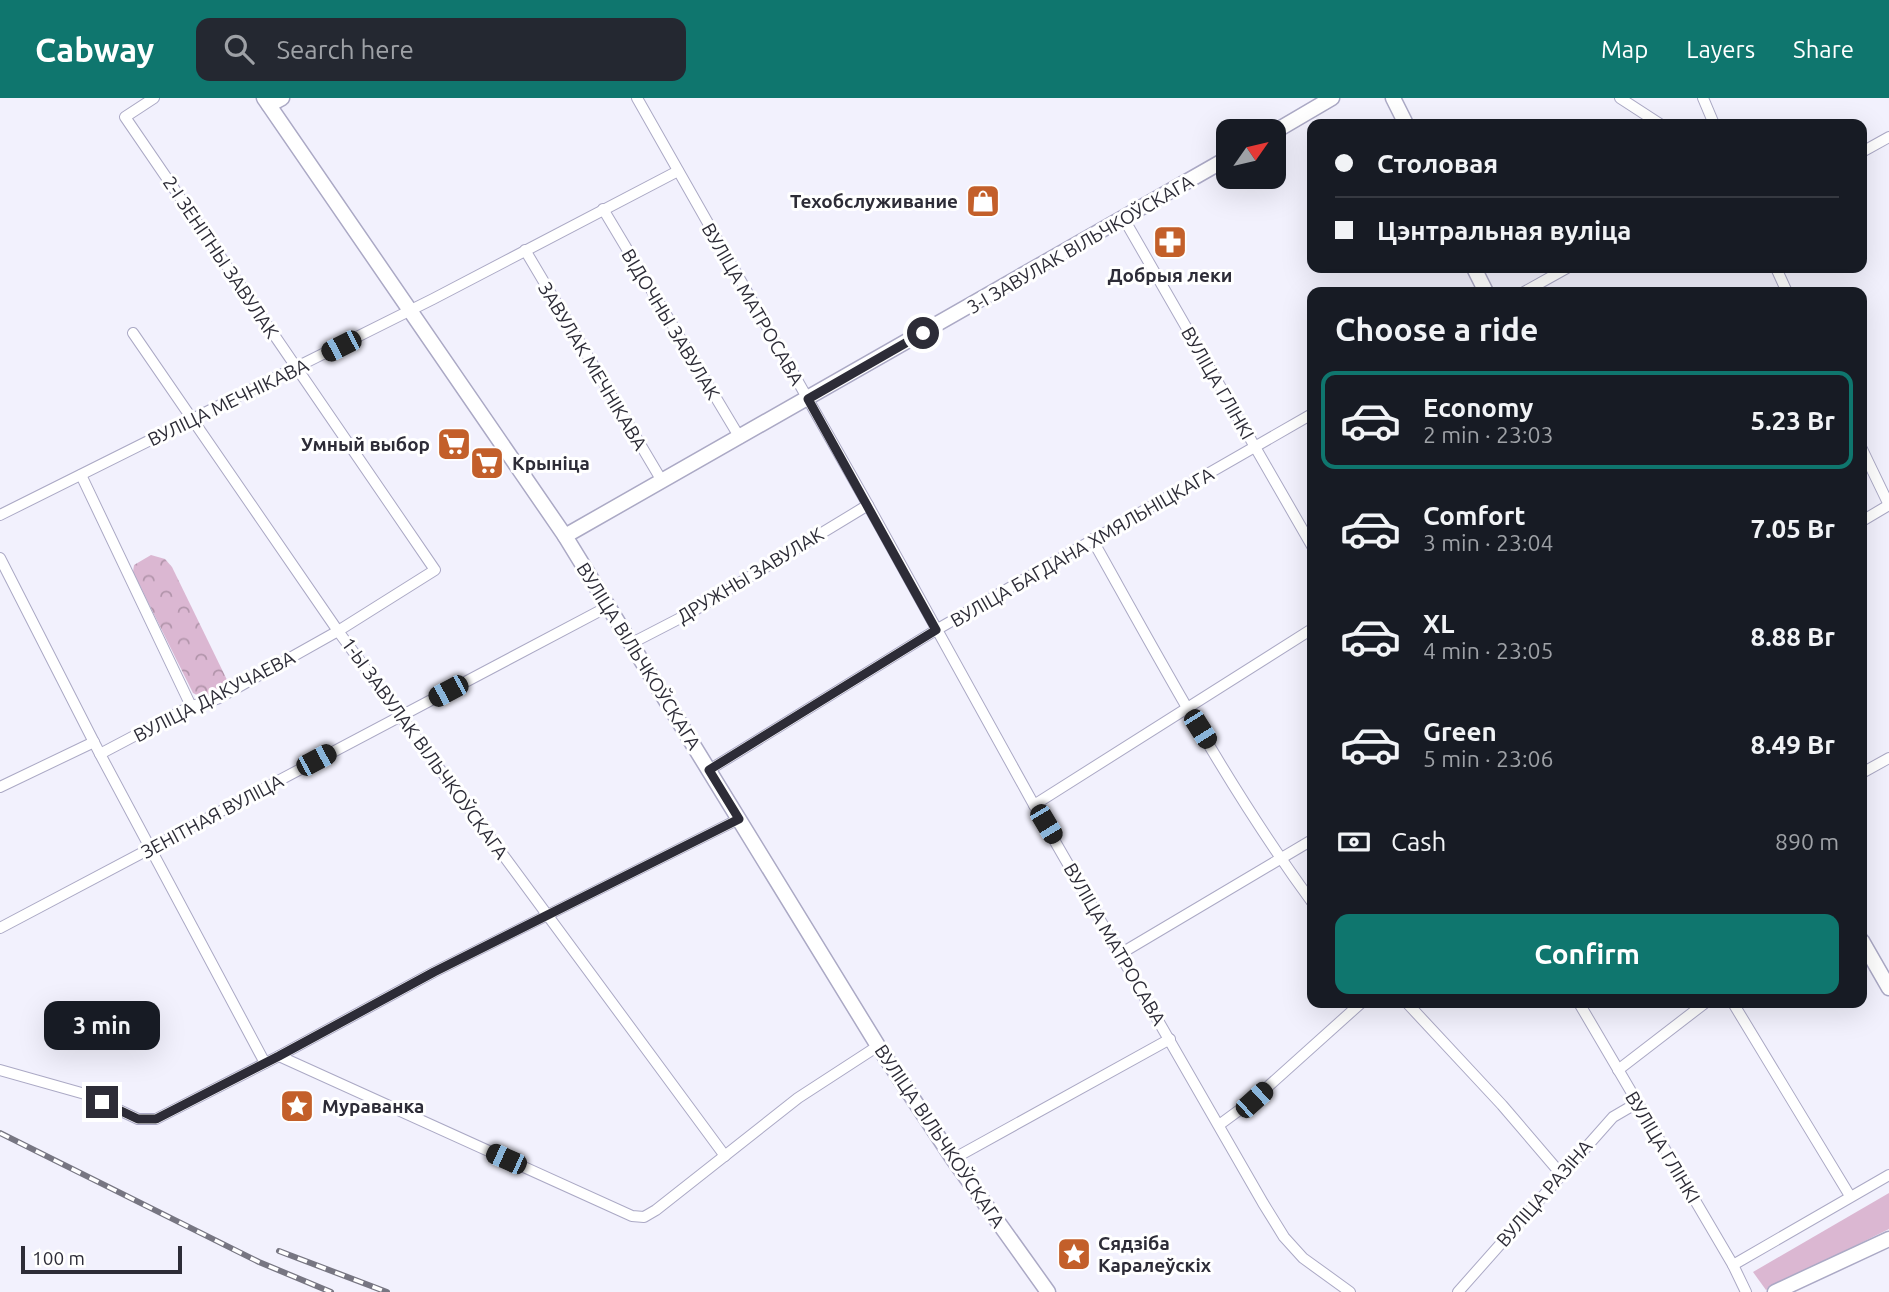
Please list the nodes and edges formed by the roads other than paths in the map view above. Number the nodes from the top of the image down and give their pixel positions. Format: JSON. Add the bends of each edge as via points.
{"nodes":[{"id":1,"x":154,"y":98,"type":"edge"},
{"id":2,"x":636,"y":98,"type":"edge"},
{"id":3,"x":1332,"y":98,"type":"edge"},
{"id":4,"x":1393,"y":98,"type":"edge"},
{"id":5,"x":1619,"y":98,"type":"edge"},
{"id":6,"x":1703,"y":98,"type":"edge"},
{"id":7,"x":272,"y":100,"type":"edge"},
{"id":8,"x":1404,"y":119,"type":"edge"},
{"id":9,"x":1652,"y":119,"type":"edge"},
{"id":10,"x":1712,"y":119,"type":"edge"},
{"id":11,"x":1286,"y":125,"type":"edge"},
{"id":12,"x":1889,"y":137,"type":"edge"},
{"id":13,"x":1867,"y":149,"type":"edge"},
{"id":14,"x":1216,"y":165,"type":"edge"},
{"id":15,"x":678,"y":171,"type":"junction"},
{"id":16,"x":603,"y":209,"type":"junction"},
{"id":17,"x":1124,"y":219,"type":"junction"},
{"id":18,"x":525,"y":250,"type":"junction"},
{"id":19,"x":1558,"y":273,"type":"edge"},
{"id":20,"x":1533,"y":287,"type":"edge"},
{"id":21,"x":411,"y":310,"type":"junction"},
{"id":22,"x":133,"y":333,"type":"dead end"},
{"id":23,"x":297,"y":368,"type":"junction"},
{"id":24,"x":808,"y":399,"type":"junction"},
{"id":25,"x":1307,"y":417,"type":"edge"},
{"id":26,"x":191,"y":419,"type":"junction"},
{"id":27,"x":740,"y":438,"type":"junction"},
{"id":28,"x":1256,"y":447,"type":"junction"},
{"id":29,"x":1867,"y":459,"type":"edge"},
{"id":30,"x":81,"y":475,"type":"junction"},
{"id":31,"x":662,"y":481,"type":"junction"},
{"id":32,"x":868,"y":505,"type":"junction"},
{"id":33,"x":1889,"y":505,"type":"edge"},
{"id":34,"x":0,"y":515,"type":"edge"},
{"id":35,"x":1867,"y":518,"type":"edge"},
{"id":36,"x":565,"y":536,"type":"junction"},
{"id":37,"x":1307,"y":537,"type":"edge"},
{"id":38,"x":1092,"y":539,"type":"junction"},
{"id":39,"x":0,"y":558,"type":"edge"},
{"id":40,"x":435,"y":570,"type":"joint"},
{"id":41,"x":609,"y":606,"type":"junction"},
{"id":42,"x":936,"y":630,"type":"junction"},
{"id":43,"x":338,"y":631,"type":"junction"},
{"id":44,"x":1307,"y":632,"type":"edge"},
{"id":45,"x":632,"y":643,"type":"junction"},
{"id":46,"x":191,"y":706,"type":"junction"},
{"id":47,"x":1187,"y":707,"type":"junction"},
{"id":48,"x":400,"y":716,"type":"junction"},
{"id":49,"x":94,"y":742,"type":"junction"},
{"id":50,"x":100,"y":754,"type":"junction"},
{"id":51,"x":1889,"y":758,"type":"edge"},
{"id":52,"x":709,"y":770,"type":"junction"},
{"id":53,"x":1867,"y":770,"type":"edge"},
{"id":54,"x":0,"y":787,"type":"edge"},
{"id":55,"x":1034,"y":805,"type":"junction"},
{"id":56,"x":739,"y":819,"type":"junction"},
{"id":57,"x":1307,"y":843,"type":"edge"},
{"id":58,"x":151,"y":849,"type":"junction"},
{"id":59,"x":1280,"y":859,"type":"junction"},
{"id":60,"x":1307,"y":895,"type":"edge"},
{"id":61,"x":547,"y":915,"type":"junction"},
{"id":62,"x":0,"y":928,"type":"edge"},
{"id":63,"x":1867,"y":950,"type":"edge"},
{"id":64,"x":1120,"y":954,"type":"junction"},
{"id":65,"x":1889,"y":988,"type":"edge"},
{"id":66,"x":1355,"y":1008,"type":"edge"},
{"id":67,"x":1412,"y":1008,"type":"edge"},
{"id":68,"x":1582,"y":1008,"type":"edge"},
{"id":69,"x":1699,"y":1008,"type":"edge"},
{"id":70,"x":1736,"y":1008,"type":"edge"},
{"id":71,"x":1170,"y":1040,"type":"junction"},
{"id":72,"x":878,"y":1046,"type":"junction"},
{"id":73,"x":279,"y":1056,"type":"junction"},
{"id":74,"x":265,"y":1063,"type":"junction"},
{"id":75,"x":0,"y":1070,"type":"edge"},
{"id":76,"x":1618,"y":1070,"type":"junction"},
{"id":77,"x":1637,"y":1102,"type":"junction"},
{"id":78,"x":1219,"y":1125,"type":"junction"},
{"id":79,"x":725,"y":1156,"type":"junction"},
{"id":80,"x":953,"y":1159,"type":"junction"},
{"id":81,"x":1561,"y":1174,"type":"junction"},
{"id":82,"x":1889,"y":1175,"type":"edge"},
{"id":83,"x":1850,"y":1196,"type":"junction"},
{"id":84,"x":1889,"y":1240,"type":"edge"},
{"id":85,"x":1733,"y":1265,"type":"junction"},
{"id":86,"x":1048,"y":1292,"type":"edge"},
{"id":87,"x":1350,"y":1292,"type":"edge"},
{"id":88,"x":1458,"y":1292,"type":"edge"},
{"id":89,"x":1746,"y":1292,"type":"edge"},
{"id":90,"x":1775,"y":1292,"type":"edge"}],
"edges":[{"from":1,"to":23,"type":"street","name":"2-І ЗЕНІТНЫ ЗАВУЛАК","via":[[125,117]]},
{"from":2,"to":15,"type":"street","name":"ВУЛІЦА МАТРОСАВА"},
{"from":3,"to":11,"type":"main road"},
{"from":4,"to":8,"type":"main road"},
{"from":5,"to":9,"type":"street"},
{"from":6,"to":10,"type":"street"},
{"from":7,"to":21,"type":"main road","name":"ВУЛІЦА ВІЛЬЧКОЎСКАГА"},
{"from":12,"to":13,"type":"street"},
{"from":14,"to":17,"type":"main road","name":"3-І ЗАВУЛАК ВІЛЬЧКОЎСКАГА"},
{"from":15,"to":16,"type":"street","name":"ВУЛІЦА МЕЧНІКАВА"},
{"from":15,"to":24,"type":"street","name":"ВУЛІЦА МАТРОСАВА"},
{"from":16,"to":18,"type":"street","name":"ВУЛІЦА МЕЧНІКАВА"},
{"from":16,"to":27,"type":"street","name":"ВІДОЧНЫ ЗАВУЛАК"},
{"from":17,"to":24,"type":"main road","name":"3-І ЗАВУЛАК ВІЛЬЧКОЎСКАГА"},
{"from":17,"to":28,"type":"street","name":"ВУЛІЦА ГЛІНКІ"},
{"from":18,"to":21,"type":"street","name":"ВУЛІЦА МЕЧНІКАВА"},
{"from":18,"to":31,"type":"street","name":"ЗАВУЛАК МЕЧНІКАВА"},
{"from":19,"to":20,"type":"street"},
{"from":21,"to":23,"type":"street","name":"ВУЛІЦА МЕЧНІКАВА"},
{"from":21,"to":36,"type":"main road","name":"ВУЛІЦА ВІЛЬЧКОЎСКАГА"},
{"from":22,"to":26,"type":"street","name":"1-Ы ЗАВУЛАК ВІЛЬЧКОЎСКАГА"},
{"from":23,"to":26,"type":"street","name":"ВУЛІЦА МЕЧНІКАВА"},
{"from":23,"to":40,"type":"street","name":"2-І ЗЕНІТНЫ ЗАВУЛАК"},
{"from":24,"to":27,"type":"main road","name":"3-І ЗАВУЛАК ВІЛЬЧКОЎСКАГА"},
{"from":24,"to":32,"type":"street","name":"ВУЛІЦА МАТРОСАВА"},
{"from":25,"to":28,"type":"street","name":"ВУЛІЦА БАГДАНА ХМЯЛЬНІЦКАГА"},
{"from":26,"to":30,"type":"street","name":"ВУЛІЦА МЕЧНІКАВА"},
{"from":26,"to":43,"type":"street","name":"1-Ы ЗАВУЛАК ВІЛЬЧКОЎСКАГА"},
{"from":27,"to":31,"type":"main road","name":"3-І ЗАВУЛАК ВІЛЬЧКОЎСКАГА"},
{"from":28,"to":37,"type":"street","name":"ВУЛІЦА ГЛІНКІ"},
{"from":28,"to":38,"type":"street","name":"ВУЛІЦА БАГДАНА ХМЯЛЬНІЦКАГА"},
{"from":29,"to":33,"type":"street"},
{"from":30,"to":34,"type":"street","name":"ВУЛІЦА МЕЧНІКАВА"},
{"from":30,"to":46,"type":"street"},
{"from":31,"to":36,"type":"main road","name":"3-І ЗАВУЛАК ВІЛЬЧКОЎСКАГА"},
{"from":32,"to":42,"type":"street","name":"ВУЛІЦА МАТРОСАВА"},
{"from":32,"to":45,"type":"street","name":"ДРУЖНЫ ЗАВУЛАК"},
{"from":33,"to":35,"type":"street"},
{"from":36,"to":41,"type":"main road","name":"ВУЛІЦА ВІЛЬЧКОЎСКАГА"},
{"from":38,"to":42,"type":"street","name":"ВУЛІЦА БАГДАНА ХМЯЛЬНІЦКАГА"},
{"from":38,"to":47,"type":"street"},
{"from":39,"to":49,"type":"street"},
{"from":40,"to":43,"type":"street","name":"ВУЛІЦА ДАКУЧАЕВА"},
{"from":41,"to":45,"type":"main road","name":"ВУЛІЦА ВІЛЬЧКОЎСКАГА"},
{"from":41,"to":48,"type":"street","name":"ЗЕНІТНАЯ ВУЛІЦА"},
{"from":42,"to":52,"type":"street","name":"ВУЛІЦА БАГДАНА ХМЯЛЬНІЦКАГА"},
{"from":42,"to":55,"type":"street","name":"ВУЛІЦА МАТРОСАВА"},
{"from":43,"to":46,"type":"street","name":"ВУЛІЦА ДАКУЧАЕВА","via":[[217,699]]},
{"from":43,"to":48,"type":"street","name":"1-Ы ЗАВУЛАК ВІЛЬЧКОЎСКАГА"},
{"from":44,"to":47,"type":"street"},
{"from":45,"to":52,"type":"main road","name":"ВУЛІЦА ВІЛЬЧКОЎСКАГА"},
{"from":46,"to":50,"type":"street","name":"ВУЛІЦА ДАКУЧАЕВА"},
{"from":47,"to":55,"type":"street"},
{"from":47,"to":59,"type":"street"},
{"from":48,"to":58,"type":"street","name":"ЗЕНІТНАЯ ВУЛІЦА"},
{"from":48,"to":61,"type":"street","name":"1-Ы ЗАВУЛАК ВІЛЬЧКОЎСКАГА"},
{"from":49,"to":50,"type":"street"},
{"from":49,"to":54,"type":"street"},
{"from":50,"to":58,"type":"street"},
{"from":51,"to":53,"type":"street"},
{"from":52,"to":56,"type":"main road","name":"ВУЛІЦА ВІЛЬЧКОЎСКАГА"},
{"from":55,"to":64,"type":"street","name":"ВУЛІЦА МАТРОСАВА"},
{"from":56,"to":61,"type":"street"},
{"from":56,"to":72,"type":"main road","name":"ВУЛІЦА ВІЛЬЧКОЎСКАГА"},
{"from":57,"to":59,"type":"street"},
{"from":58,"to":62,"type":"street","name":"ЗЕНІТНАЯ ВУЛІЦА"},
{"from":58,"to":74,"type":"street"},
{"from":59,"to":60,"type":"street"},
{"from":59,"to":64,"type":"street"},
{"from":61,"to":73,"type":"street"},
{"from":61,"to":79,"type":"street","name":"1-Ы ЗАВУЛАК ВІЛЬЧКОЎСКАГА"},
{"from":63,"to":65,"type":"main road"},
{"from":64,"to":71,"type":"street","name":"ВУЛІЦА МАТРОСАВА"},
{"from":66,"to":78,"type":"street","via":[[1254,1100]]},
{"from":67,"to":81,"type":"street"},
{"from":68,"to":76,"type":"street","name":"ВУЛІЦА ГЛІНКІ"},
{"from":69,"to":76,"type":"street"},
{"from":70,"to":83,"type":"street"},
{"from":71,"to":78,"type":"street","name":"ВУЛІЦА МАТРОСАВА"},
{"from":71,"to":80,"type":"street"},
{"from":72,"to":79,"type":"street","via":[[798,1098]]},
{"from":72,"to":80,"type":"main road","name":"ВУЛІЦА ВІЛЬЧКОЎСКАГА"},
{"from":73,"to":74,"type":"street"},
{"from":73,"to":79,"type":"street","via":[[632,1216],[644,1217],[656,1210]]},
{"from":74,"to":75,"type":"street","via":[[156,1119],[138,1119],[85,1094]]},
{"from":76,"to":77,"type":"street","name":"ВУЛІЦА ГЛІНКІ"},
{"from":77,"to":81,"type":"street","name":"ВУЛІЦА РАЗІНА","via":[[1613,1117]]},
{"from":77,"to":85,"type":"street","name":"ВУЛІЦА ГЛІНКІ"},
{"from":78,"to":87,"type":"street","name":"ВУЛІЦА МАТРОСАВА","via":[[1284,1237],[1311,1266]]},
{"from":80,"to":86,"type":"main road","name":"ВУЛІЦА ВІЛЬЧКОЎСКАГА"},
{"from":81,"to":88,"type":"street","name":"ВУЛІЦА РАЗІНА"},
{"from":82,"to":83,"type":"street"},
{"from":83,"to":85,"type":"street"},
{"from":84,"to":90,"type":"main road"},
{"from":85,"to":89,"type":"street","name":"ВУЛІЦА ГЛІНКІ"}]}
